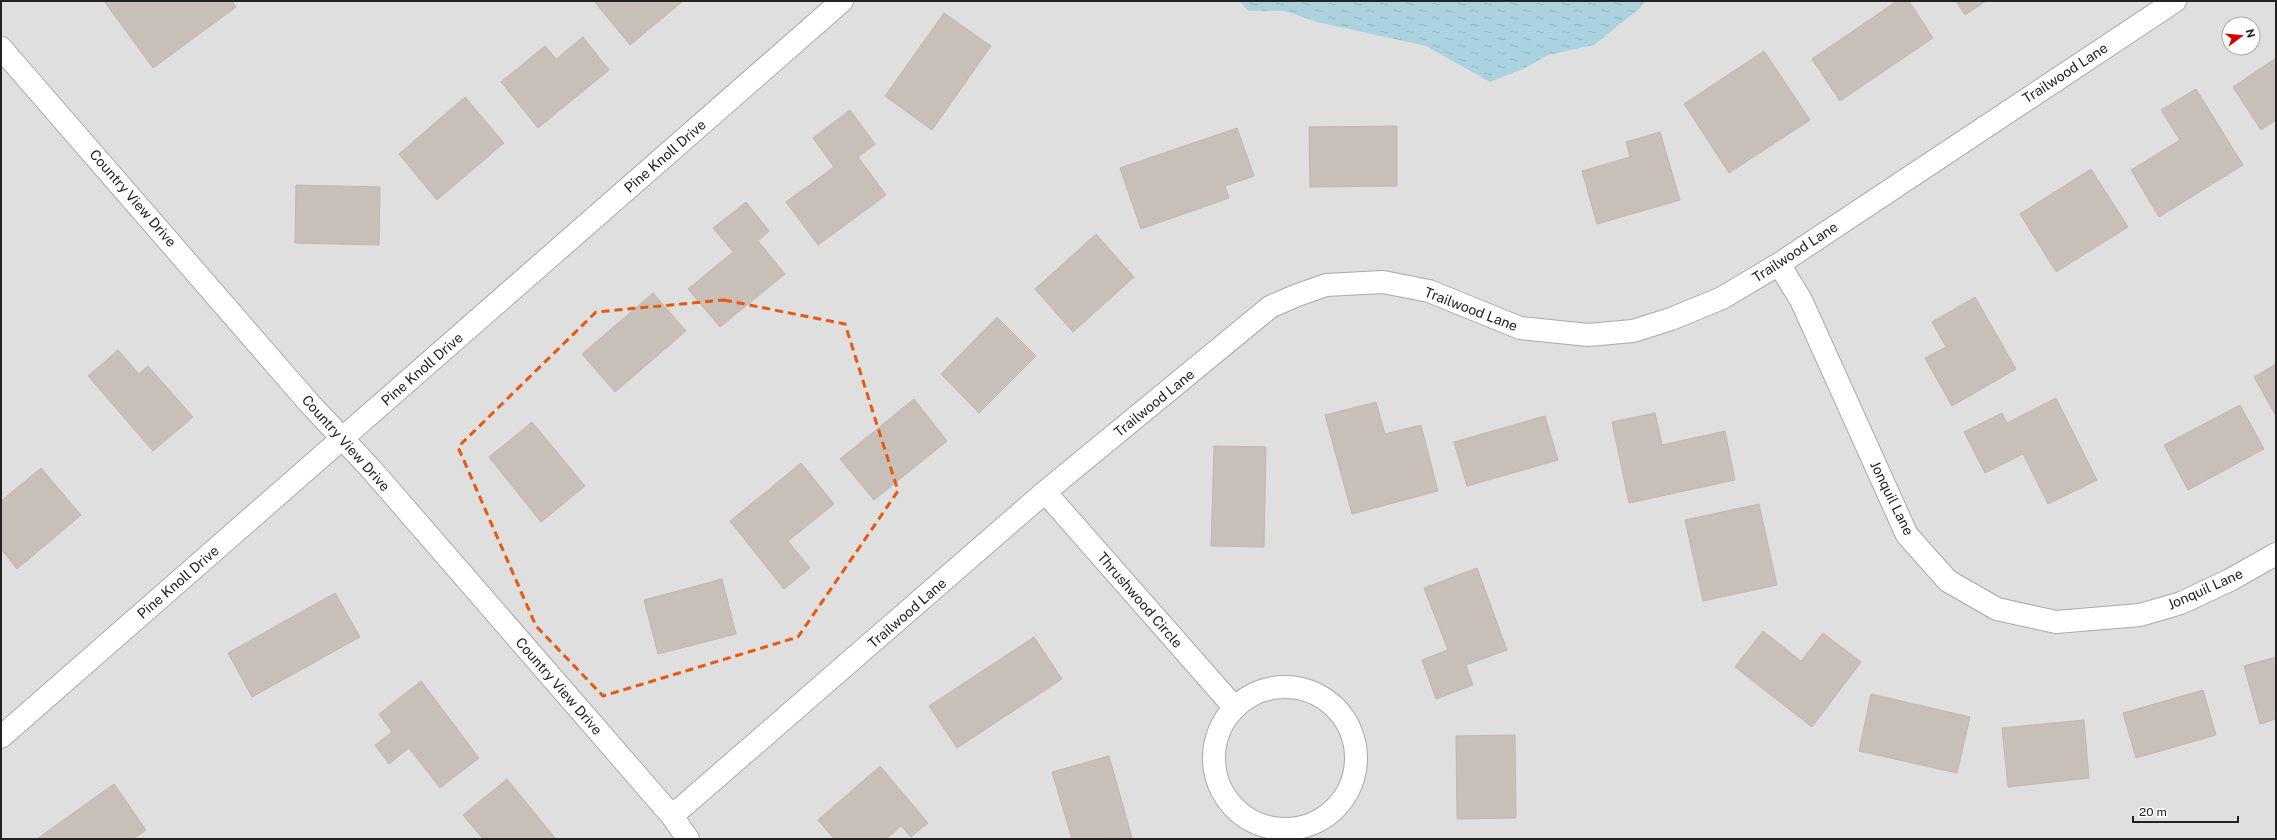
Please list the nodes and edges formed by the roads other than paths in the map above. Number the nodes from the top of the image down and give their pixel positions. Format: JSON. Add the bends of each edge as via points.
{"nodes":[{"id":1,"x":842,"y":1,"type":"edge"},
{"id":2,"x":2175,"y":1,"type":"edge"},
{"id":3,"x":1,"y":48,"type":"edge"},
{"id":4,"x":1779,"y":264,"type":"junction"},
{"id":5,"x":343,"y":438,"type":"junction"},
{"id":6,"x":1045,"y":492,"type":"junction"},
{"id":7,"x":2276,"y":554,"type":"edge"},
{"id":8,"x":1234,"y":707,"type":"junction"},
{"id":9,"x":1,"y":737,"type":"edge"},
{"id":10,"x":672,"y":816,"type":"junction"},
{"id":11,"x":688,"y":839,"type":"edge"}],
"edges":[{"from":1,"to":5,"type":"street","name":"Pine Knoll Drive"},
{"from":2,"to":4,"type":"street","name":"Trailwood Lane"},
{"from":3,"to":5,"type":"street","name":"Country View Drive"},
{"from":4,"to":6,"type":"street","name":"Trailwood Lane","via":[[1722,298],[1671,319],[1633,331],[1588,335],[1520,328],[1429,291],[1383,282],[1326,286],[1270,307]]},
{"from":4,"to":7,"type":"street","name":"Jonquil Lane","via":[[1801,300],[1907,535],[1948,581],[1997,609],[2056,622],[2102,619],[2140,615],[2181,603],[2230,580]]},
{"from":5,"to":9,"type":"street","name":"Pine Knoll Drive"},
{"from":5,"to":10,"type":"street","name":"Country View Drive"},
{"from":6,"to":8,"type":"street","name":"Thrushwood Circle"},
{"from":6,"to":10,"type":"street","name":"Trailwood Lane"},
{"from":8,"to":8,"type":"street","via":[[1221,726],[1214,749],[1214,772],[1223,794],[1238,812],[1258,825],[1281,830],[1304,828],[1325,818],[1342,801],[1353,780],[1357,756],[1352,733],[1340,712],[1322,697],[1300,688],[1276,687],[1254,693]]},
{"from":10,"to":11,"type":"street","name":"Country View Drive"}]}
